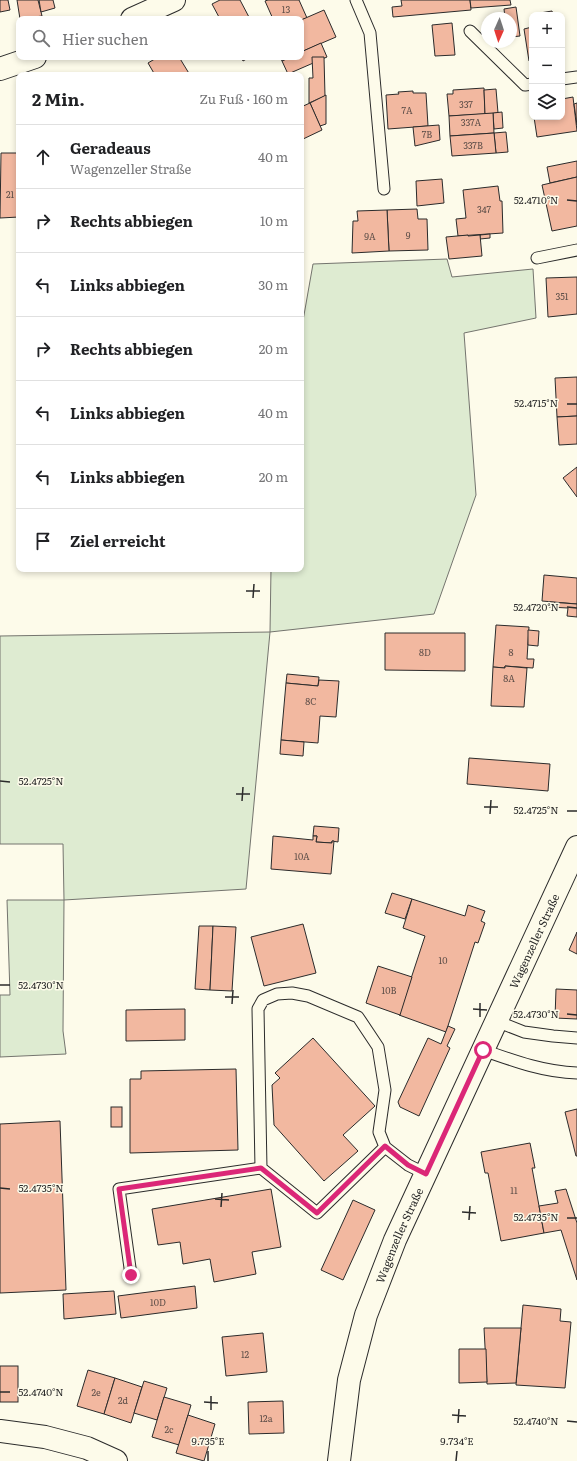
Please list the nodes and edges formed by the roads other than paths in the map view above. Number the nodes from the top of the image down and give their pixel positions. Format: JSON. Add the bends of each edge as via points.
{"nodes":[{"id":1,"x":174,"y":0,"type":"edge"},
{"id":2,"x":356,"y":0,"type":"edge"},
{"id":3,"x":139,"y":16,"type":"edge"},
{"id":4,"x":470,"y":31,"type":"dead end"},
{"id":5,"x":26,"y":60,"type":"edge"},
{"id":6,"x":0,"y":69,"type":"edge"},
{"id":7,"x":577,"y":77,"type":"edge"},
{"id":8,"x":565,"y":79,"type":"edge"},
{"id":9,"x":529,"y":84,"type":"edge"},
{"id":10,"x":384,"y":189,"type":"dead end"},
{"id":11,"x":577,"y":250,"type":"edge"},
{"id":12,"x":537,"y":258,"type":"dead end"},
{"id":13,"x":577,"y":847,"type":"edge"},
{"id":14,"x":496,"y":1021,"type":"junction"},
{"id":15,"x":577,"y":1038,"type":"edge"},
{"id":16,"x":483,"y":1050,"type":"junction"},
{"id":17,"x":577,"y":1073,"type":"edge"},
{"id":18,"x":385,"y":1146,"type":"junction"},
{"id":19,"x":261,"y":1168,"type":"junction"},
{"id":20,"x":426,"y":1174,"type":"junction"},
{"id":21,"x":131,"y":1275,"type":"dead end"},
{"id":22,"x":0,"y":1431,"type":"edge"},
{"id":23,"x":116,"y":1461,"type":"edge"},
{"id":24,"x":339,"y":1461,"type":"edge"}],
"edges":[{"from":1,"to":3,"type":"main road"},
{"from":2,"to":10,"type":"lane","via":[[370,33]]},
{"from":4,"to":9,"type":"lane","via":[[526,85]]},
{"from":5,"to":6,"type":"main road"},
{"from":7,"to":8,"type":"lane"},
{"from":11,"to":12,"type":"lane"},
{"from":13,"to":14,"type":"main road","name":"Wagenzeller Straße"},
{"from":14,"to":15,"type":"lane","via":[[524,1032]]},
{"from":14,"to":16,"type":"main road","name":"Wagenzeller Straße"},
{"from":16,"to":17,"type":"lane","via":[[535,1068]]},
{"from":16,"to":20,"type":"main road","name":"Wagenzeller Straße"},
{"from":18,"to":19,"type":"lane","via":[[317,1213]]},
{"from":18,"to":19,"type":"lane","via":[[379,1132],[385,1090],[378,1047],[358,1017],[308,996],[277,994],[263,1000],[258,1009]]},
{"from":18,"to":20,"type":"lane","via":[[408,1165]]},
{"from":19,"to":21,"type":"lane","via":[[119,1189]]},
{"from":20,"to":24,"type":"main road","name":"Wagenzeller Straße","via":[[395,1240],[366,1315],[349,1380]]},
{"from":22,"to":23,"type":"main road","via":[[45,1437],[87,1448]]}]}
